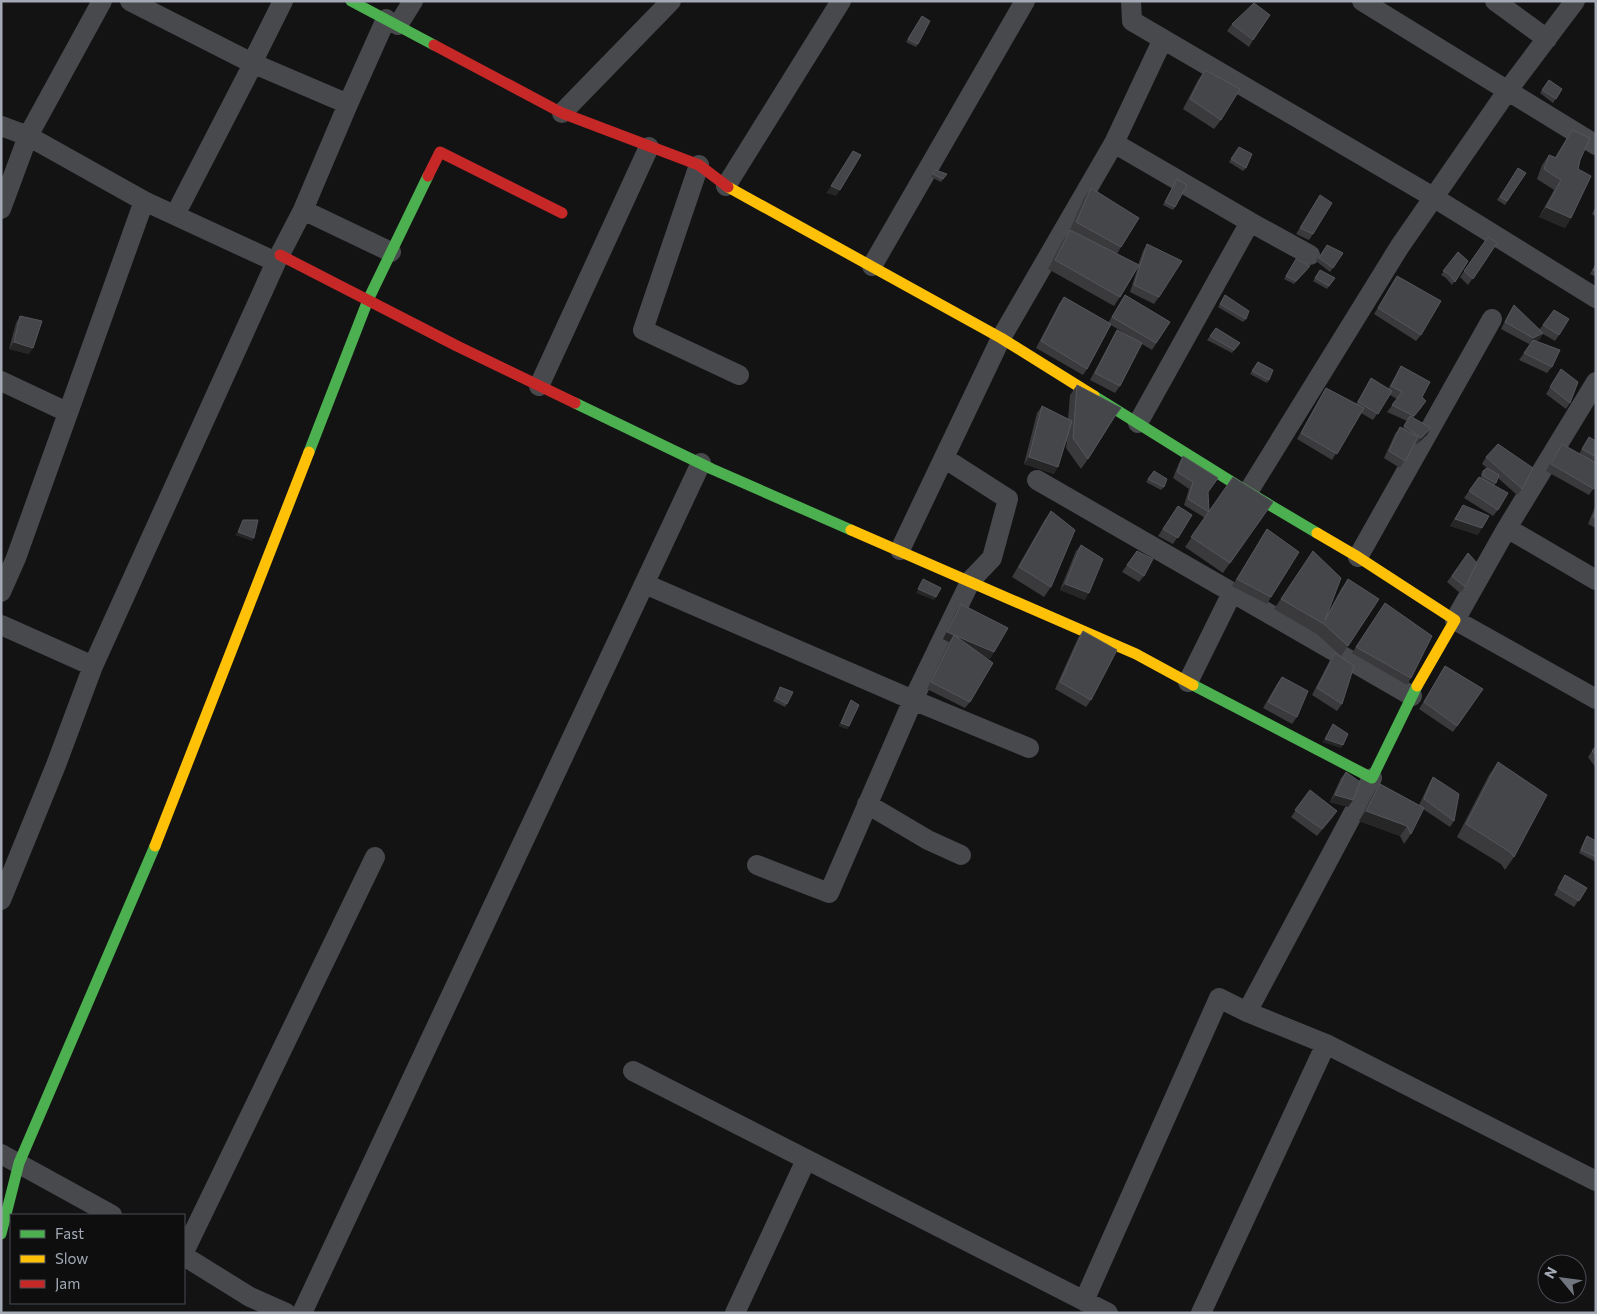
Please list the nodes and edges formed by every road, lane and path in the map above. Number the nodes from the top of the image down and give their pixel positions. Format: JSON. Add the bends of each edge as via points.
{"nodes":[{"id":1,"x":102,"y":1,"type":"edge"},
{"id":2,"x":130,"y":1,"type":"edge"},
{"id":3,"x":283,"y":1,"type":"edge"},
{"id":4,"x":351,"y":1,"type":"edge"},
{"id":5,"x":413,"y":1,"type":"edge"},
{"id":6,"x":671,"y":1,"type":"edge"},
{"id":7,"x":841,"y":1,"type":"edge"},
{"id":8,"x":1025,"y":1,"type":"edge"},
{"id":9,"x":1131,"y":1,"type":"edge"},
{"id":10,"x":1362,"y":1,"type":"edge"},
{"id":11,"x":1495,"y":1,"type":"edge"},
{"id":12,"x":1575,"y":1,"type":"edge"},
{"id":13,"x":392,"y":22,"type":"junction"},
{"id":14,"x":1163,"y":39,"type":"junction"},
{"id":15,"x":1547,"y":39,"type":"junction"},
{"id":16,"x":252,"y":63,"type":"junction"},
{"id":17,"x":1508,"y":90,"type":"junction"},
{"id":18,"x":348,"y":104,"type":"junction"},
{"id":19,"x":562,"y":113,"type":"junction"},
{"id":20,"x":1,"y":126,"type":"edge"},
{"id":21,"x":28,"y":136,"type":"junction"},
{"id":22,"x":1114,"y":143,"type":"junction"},
{"id":23,"x":1596,"y":144,"type":"edge"},
{"id":24,"x":649,"y":147,"type":"junction"},
{"id":25,"x":699,"y":164,"type":"junction"},
{"id":26,"x":726,"y":186,"type":"junction"},
{"id":27,"x":1433,"y":197,"type":"junction"},
{"id":28,"x":144,"y":201,"type":"junction"},
{"id":29,"x":1,"y":209,"type":"edge"},
{"id":30,"x":303,"y":210,"type":"junction"},
{"id":31,"x":562,"y":213,"type":"dead end"},
{"id":32,"x":175,"y":215,"type":"junction"},
{"id":33,"x":1250,"y":222,"type":"junction"},
{"id":34,"x":390,"y":252,"type":"junction"},
{"id":35,"x":1310,"y":255,"type":"dead end"},
{"id":36,"x":278,"y":258,"type":"junction"},
{"id":37,"x":872,"y":266,"type":"junction"},
{"id":38,"x":1596,"y":298,"type":"edge"},
{"id":39,"x":368,"y":300,"type":"junction"},
{"id":40,"x":1492,"y":319,"type":"dead end"},
{"id":41,"x":1001,"y":338,"type":"junction"},
{"id":42,"x":739,"y":376,"type":"dead end"},
{"id":43,"x":1,"y":381,"type":"edge"},
{"id":44,"x":1596,"y":382,"type":"edge"},
{"id":45,"x":539,"y":386,"type":"junction"},
{"id":46,"x":67,"y":412,"type":"junction"},
{"id":47,"x":1138,"y":423,"type":"junction"},
{"id":48,"x":944,"y":458,"type":"junction"},
{"id":49,"x":701,"y":463,"type":"junction"},
{"id":50,"x":1037,"y":480,"type":"dead end"},
{"id":51,"x":1248,"y":492,"type":"junction"},
{"id":52,"x":1507,"y":528,"type":"junction"},
{"id":53,"x":900,"y":550,"type":"junction"},
{"id":54,"x":1358,"y":557,"type":"junction"},
{"id":55,"x":971,"y":580,"type":"junction"},
{"id":56,"x":1596,"y":580,"type":"edge"},
{"id":57,"x":644,"y":584,"type":"junction"},
{"id":58,"x":1,"y":592,"type":"edge"},
{"id":59,"x":1232,"y":593,"type":"junction"},
{"id":60,"x":1455,"y":620,"type":"junction"},
{"id":61,"x":1,"y":625,"type":"edge"},
{"id":62,"x":93,"y":666,"type":"junction"},
{"id":63,"x":1188,"y":682,"type":"junction"},
{"id":64,"x":1412,"y":696,"type":"junction"},
{"id":65,"x":1596,"y":699,"type":"edge"},
{"id":66,"x":913,"y":700,"type":"junction"},
{"id":67,"x":1029,"y":748,"type":"dead end"},
{"id":68,"x":1372,"y":778,"type":"junction"},
{"id":69,"x":867,"y":804,"type":"junction"},
{"id":70,"x":961,"y":855,"type":"dead end"},
{"id":71,"x":375,"y":857,"type":"dead end"},
{"id":72,"x":757,"y":865,"type":"dead end"},
{"id":73,"x":1,"y":900,"type":"edge"},
{"id":74,"x":1248,"y":1012,"type":"junction"},
{"id":75,"x":1326,"y":1044,"type":"junction"},
{"id":76,"x":633,"y":1071,"type":"dead end"},
{"id":77,"x":1,"y":1154,"type":"edge"},
{"id":78,"x":806,"y":1160,"type":"junction"},
{"id":79,"x":19,"y":1163,"type":"junction"},
{"id":80,"x":1596,"y":1181,"type":"edge"},
{"id":81,"x":110,"y":1214,"type":"edge"},
{"id":82,"x":1,"y":1234,"type":"edge"},
{"id":83,"x":185,"y":1252,"type":"edge"},
{"id":84,"x":185,"y":1255,"type":"edge"},
{"id":85,"x":1084,"y":1301,"type":"junction"},
{"id":86,"x":286,"y":1313,"type":"edge"},
{"id":87,"x":302,"y":1313,"type":"edge"},
{"id":88,"x":735,"y":1313,"type":"edge"},
{"id":89,"x":1108,"y":1313,"type":"edge"},
{"id":90,"x":1201,"y":1313,"type":"edge"}],
"edges":[{"from":1,"to":21,"type":"street"},
{"from":2,"to":16,"type":"street"},
{"from":3,"to":16,"type":"street"},
{"from":4,"to":13,"type":"street"},
{"from":5,"to":13,"type":"street"},
{"from":6,"to":19,"type":"street"},
{"from":7,"to":26,"type":"street"},
{"from":8,"to":37,"type":"street"},
{"from":9,"to":14,"type":"street","via":[[1132,21]]},
{"from":10,"to":17,"type":"street"},
{"from":11,"to":15,"type":"street"},
{"from":12,"to":15,"type":"street"},
{"from":13,"to":18,"type":"street"},
{"from":13,"to":19,"type":"street"},
{"from":14,"to":22,"type":"street"},
{"from":14,"to":27,"type":"street"},
{"from":15,"to":17,"type":"street"},
{"from":16,"to":18,"type":"street"},
{"from":16,"to":32,"type":"street"},
{"from":17,"to":23,"type":"street"},
{"from":17,"to":27,"type":"street"},
{"from":18,"to":30,"type":"street"},
{"from":19,"to":24,"type":"street"},
{"from":20,"to":21,"type":"street"},
{"from":21,"to":28,"type":"street"},
{"from":21,"to":29,"type":"street"},
{"from":22,"to":33,"type":"street"},
{"from":22,"to":41,"type":"street"},
{"from":24,"to":25,"type":"street"},
{"from":24,"to":45,"type":"street"},
{"from":25,"to":26,"type":"street"},
{"from":25,"to":42,"type":"street","via":[[643,330]]},
{"from":26,"to":37,"type":"street"},
{"from":27,"to":38,"type":"street"},
{"from":27,"to":51,"type":"street"},
{"from":28,"to":32,"type":"street"},
{"from":28,"to":46,"type":"street"},
{"from":30,"to":34,"type":"street"},
{"from":30,"to":36,"type":"street"},
{"from":31,"to":34,"type":"street","via":[[440,152]]},
{"from":32,"to":36,"type":"street"},
{"from":33,"to":35,"type":"street"},
{"from":33,"to":47,"type":"street"},
{"from":34,"to":39,"type":"street"},
{"from":36,"to":39,"type":"street"},
{"from":36,"to":62,"type":"street"},
{"from":37,"to":41,"type":"street"},
{"from":39,"to":45,"type":"street"},
{"from":39,"to":79,"type":"street","via":[[154,848]]},
{"from":40,"to":54,"type":"street"},
{"from":41,"to":47,"type":"street"},
{"from":41,"to":48,"type":"street"},
{"from":43,"to":46,"type":"street"},
{"from":44,"to":52,"type":"street"},
{"from":45,"to":49,"type":"street"},
{"from":46,"to":58,"type":"street"},
{"from":47,"to":51,"type":"street"},
{"from":48,"to":53,"type":"street"},
{"from":48,"to":55,"type":"street","via":[[1008,499],[992,558]]},
{"from":49,"to":53,"type":"street"},
{"from":49,"to":57,"type":"street"},
{"from":50,"to":59,"type":"street"},
{"from":51,"to":54,"type":"street"},
{"from":52,"to":56,"type":"street"},
{"from":52,"to":60,"type":"street"},
{"from":53,"to":55,"type":"street"},
{"from":54,"to":60,"type":"street"},
{"from":55,"to":63,"type":"street","via":[[1136,654]]},
{"from":55,"to":66,"type":"street"},
{"from":57,"to":66,"type":"street"},
{"from":57,"to":87,"type":"street"},
{"from":59,"to":63,"type":"street"},
{"from":59,"to":64,"type":"street"},
{"from":60,"to":64,"type":"street"},
{"from":60,"to":65,"type":"street"},
{"from":61,"to":62,"type":"street"},
{"from":62,"to":73,"type":"street"},
{"from":63,"to":68,"type":"street"},
{"from":64,"to":68,"type":"street"},
{"from":66,"to":67,"type":"street"},
{"from":66,"to":69,"type":"street"},
{"from":68,"to":74,"type":"street"},
{"from":69,"to":70,"type":"street","via":[[928,840]]},
{"from":69,"to":72,"type":"street","via":[[829,893]]},
{"from":71,"to":83,"type":"street"},
{"from":74,"to":75,"type":"street"},
{"from":74,"to":85,"type":"street","via":[[1219,998]]},
{"from":75,"to":80,"type":"street"},
{"from":75,"to":90,"type":"street"},
{"from":76,"to":78,"type":"street"},
{"from":77,"to":79,"type":"street"},
{"from":78,"to":85,"type":"street"},
{"from":78,"to":88,"type":"street"},
{"from":79,"to":81,"type":"street"},
{"from":79,"to":82,"type":"street"},
{"from":84,"to":86,"type":"street","via":[[250,1297]]},
{"from":85,"to":89,"type":"street"}]}
